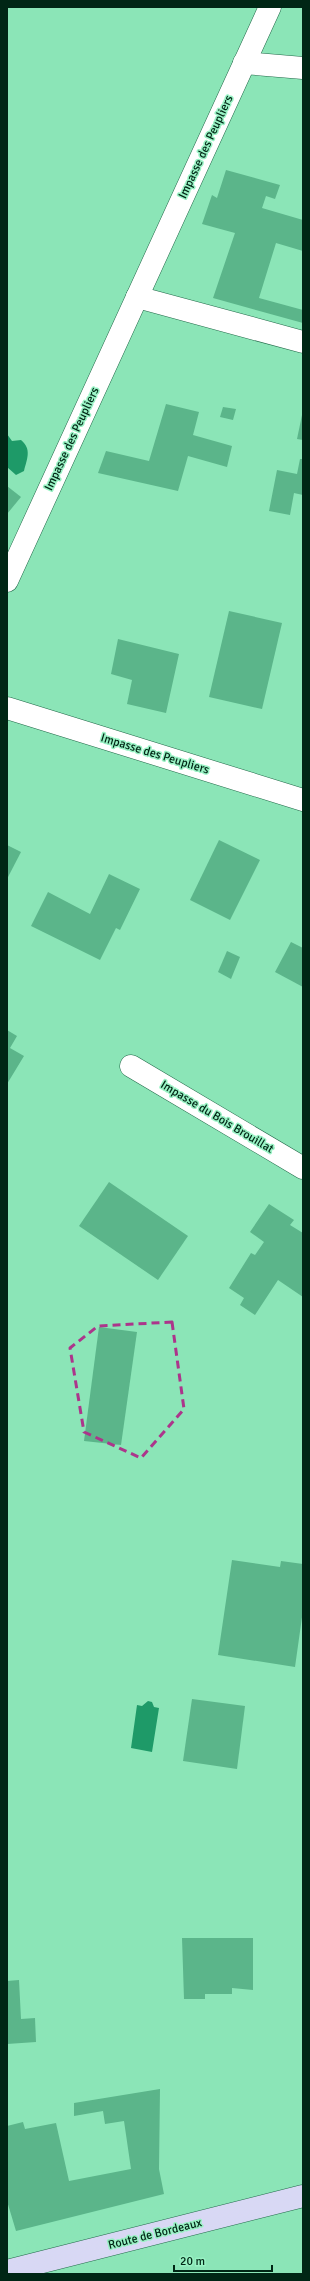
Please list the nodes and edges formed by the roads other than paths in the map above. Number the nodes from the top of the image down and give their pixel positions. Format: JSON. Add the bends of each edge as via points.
{"nodes":[{"id":1,"x":270,"y":7,"type":"edge"},
{"id":2,"x":244,"y":63,"type":"junction"},
{"id":3,"x":303,"y":68,"type":"edge"},
{"id":4,"x":137,"y":297,"type":"junction"},
{"id":5,"x":303,"y":342,"type":"edge"},
{"id":6,"x":7,"y":581,"type":"edge"},
{"id":7,"x":7,"y":708,"type":"edge"},
{"id":8,"x":303,"y":800,"type":"edge"},
{"id":9,"x":131,"y":1066,"type":"dead end"},
{"id":10,"x":303,"y":1168,"type":"edge"},
{"id":11,"x":303,"y":2196,"type":"edge"},
{"id":12,"x":7,"y":2271,"type":"edge"}],
"edges":[{"from":1,"to":2,"type":"street","name":"Impasse des Peupliers"},
{"from":2,"to":3,"type":"street"},
{"from":2,"to":4,"type":"street","name":"Impasse des Peupliers"},
{"from":4,"to":5,"type":"street"},
{"from":4,"to":6,"type":"street","name":"Impasse des Peupliers"},
{"from":7,"to":8,"type":"street","name":"Impasse des Peupliers"},
{"from":9,"to":10,"type":"street","name":"Impasse du Bois Brouillat"},
{"from":11,"to":12,"type":"main road","name":"Route de Bordeaux"}]}
